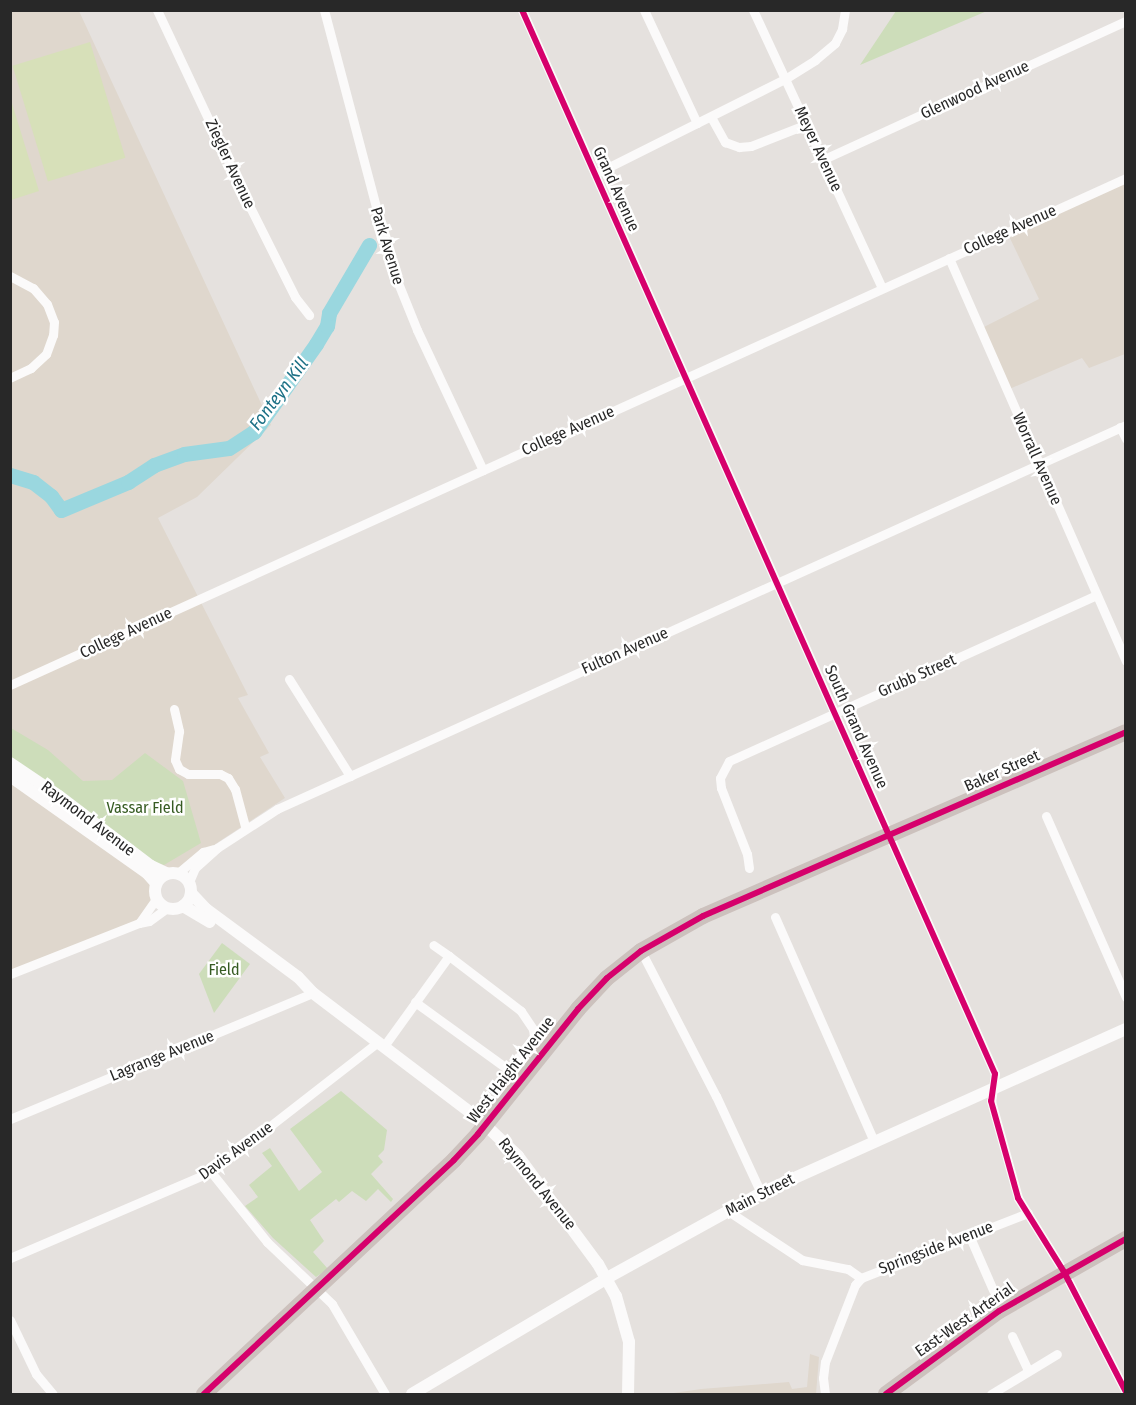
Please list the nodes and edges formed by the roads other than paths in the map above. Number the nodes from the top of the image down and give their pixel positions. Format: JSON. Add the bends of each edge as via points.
{"nodes":[{"id":1,"x":157,"y":10,"type":"edge"},
{"id":2,"x":324,"y":10,"type":"edge"},
{"id":3,"x":522,"y":10,"type":"edge"},
{"id":4,"x":644,"y":10,"type":"edge"},
{"id":5,"x":753,"y":10,"type":"edge"},
{"id":6,"x":845,"y":10,"type":"edge"},
{"id":7,"x":1125,"y":21,"type":"edge"},
{"id":8,"x":785,"y":79,"type":"junction"},
{"id":9,"x":711,"y":117,"type":"junction"},
{"id":10,"x":697,"y":123,"type":"junction"},
{"id":11,"x":807,"y":124,"type":"junction"},
{"id":12,"x":824,"y":159,"type":"junction"},
{"id":13,"x":595,"y":174,"type":"junction"},
{"id":14,"x":1125,"y":178,"type":"edge"},
{"id":15,"x":949,"y":258,"type":"junction"},
{"id":16,"x":10,"y":276,"type":"edge"},
{"id":17,"x":882,"y":288,"type":"junction"},
{"id":18,"x":309,"y":315,"type":"dead end"},
{"id":19,"x":10,"y":378,"type":"edge"},
{"id":20,"x":685,"y":378,"type":"junction"},
{"id":21,"x":1123,"y":426,"type":"edge"},
{"id":22,"x":1125,"y":439,"type":"edge"},
{"id":23,"x":1039,"y":463,"type":"junction"},
{"id":24,"x":483,"y":470,"type":"junction"},
{"id":25,"x":776,"y":582,"type":"junction"},
{"id":26,"x":1096,"y":595,"type":"junction"},
{"id":27,"x":1125,"y":661,"type":"edge"},
{"id":28,"x":289,"y":679,"type":"dead end"},
{"id":29,"x":10,"y":685,"type":"edge"},
{"id":30,"x":174,"y":709,"type":"dead end"},
{"id":31,"x":835,"y":714,"type":"junction"},
{"id":32,"x":1125,"y":732,"type":"edge"},
{"id":33,"x":10,"y":763,"type":"edge"},
{"id":34,"x":10,"y":776,"type":"edge"},
{"id":35,"x":350,"y":776,"type":"junction"},
{"id":36,"x":1046,"y":816,"type":"dead end"},
{"id":37,"x":245,"y":827,"type":"junction"},
{"id":38,"x":889,"y":835,"type":"junction"},
{"id":39,"x":217,"y":848,"type":"junction"},
{"id":40,"x":749,"y":868,"type":"dead end"},
{"id":41,"x":172,"y":873,"type":"junction"},
{"id":42,"x":156,"y":883,"type":"junction"},
{"id":43,"x":190,"y":887,"type":"junction"},
{"id":44,"x":156,"y":899,"type":"junction"},
{"id":45,"x":183,"y":906,"type":"junction"},
{"id":46,"x":167,"y":908,"type":"junction"},
{"id":47,"x":775,"y":916,"type":"dead end"},
{"id":48,"x":139,"y":923,"type":"junction"},
{"id":49,"x":433,"y":945,"type":"dead end"},
{"id":50,"x":641,"y":951,"type":"junction"},
{"id":51,"x":449,"y":956,"type":"junction"},
{"id":52,"x":10,"y":974,"type":"edge"},
{"id":53,"x":313,"y":993,"type":"junction"},
{"id":54,"x":1125,"y":997,"type":"edge"},
{"id":55,"x":415,"y":1002,"type":"junction"},
{"id":56,"x":1125,"y":1029,"type":"edge"},
{"id":57,"x":381,"y":1044,"type":"junction"},
{"id":58,"x":993,"y":1088,"type":"junction"},
{"id":59,"x":10,"y":1119,"type":"edge"},
{"id":60,"x":486,"y":1124,"type":"junction"},
{"id":61,"x":874,"y":1141,"type":"junction"},
{"id":62,"x":211,"y":1172,"type":"junction"},
{"id":63,"x":761,"y":1193,"type":"junction"},
{"id":64,"x":728,"y":1211,"type":"junction"},
{"id":65,"x":1028,"y":1213,"type":"junction"},
{"id":66,"x":969,"y":1234,"type":"junction"},
{"id":67,"x":1125,"y":1239,"type":"edge"},
{"id":68,"x":10,"y":1258,"type":"edge"},
{"id":69,"x":1064,"y":1272,"type":"junction"},
{"id":70,"x":607,"y":1278,"type":"junction"},
{"id":71,"x":861,"y":1278,"type":"junction"},
{"id":72,"x":316,"y":1289,"type":"junction"},
{"id":73,"x":993,"y":1290,"type":"dead end"},
{"id":74,"x":10,"y":1320,"type":"edge"},
{"id":75,"x":1012,"y":1336,"type":"dead end"},
{"id":76,"x":1057,"y":1354,"type":"dead end"},
{"id":77,"x":1028,"y":1371,"type":"junction"},
{"id":78,"x":1125,"y":1392,"type":"edge"},
{"id":79,"x":52,"y":1395,"type":"edge"},
{"id":80,"x":204,"y":1395,"type":"edge"},
{"id":81,"x":386,"y":1395,"type":"edge"},
{"id":82,"x":412,"y":1395,"type":"edge"},
{"id":83,"x":628,"y":1395,"type":"edge"},
{"id":84,"x":825,"y":1395,"type":"edge"},
{"id":85,"x":886,"y":1395,"type":"edge"},
{"id":86,"x":991,"y":1395,"type":"edge"}],
"edges":[{"from":1,"to":18,"type":"street","name":"Ziegler Avenue","via":[[248,203],[295,297]]},
{"from":2,"to":24,"type":"street","name":"Park Avenue","via":[[392,268]]},
{"from":3,"to":13,"type":"street","name":"Grand Avenue"},
{"from":4,"to":10,"type":"street"},
{"from":5,"to":8,"type":"street","name":"Meyer Avenue"},
{"from":6,"to":8,"type":"street","via":[[842,29],[830,47]]},
{"from":7,"to":12,"type":"street","name":"Glenwood Avenue"},
{"from":8,"to":9,"type":"street"},
{"from":8,"to":11,"type":"street","name":"Meyer Avenue"},
{"from":9,"to":10,"type":"street"},
{"from":9,"to":11,"type":"street","via":[[725,142],[739,147]]},
{"from":10,"to":13,"type":"street"},
{"from":11,"to":12,"type":"street","name":"Meyer Avenue"},
{"from":12,"to":17,"type":"street","name":"Meyer Avenue"},
{"from":13,"to":20,"type":"street","name":"Grand Avenue"},
{"from":14,"to":15,"type":"street","name":"College Avenue"},
{"from":15,"to":17,"type":"street","name":"College Avenue"},
{"from":15,"to":23,"type":"street","name":"Worrall Avenue"},
{"from":16,"to":19,"type":"street","via":[[33,288],[47,304],[54,322],[45,354],[31,368]]},
{"from":17,"to":20,"type":"street","name":"College Avenue"},
{"from":20,"to":24,"type":"street","name":"College Avenue"},
{"from":20,"to":25,"type":"street","name":"South Grand Avenue"},
{"from":21,"to":22,"type":"street"},
{"from":21,"to":23,"type":"street","name":"Fulton Avenue"},
{"from":23,"to":25,"type":"street","name":"Fulton Avenue"},
{"from":23,"to":26,"type":"street","name":"Worrall Avenue"},
{"from":24,"to":29,"type":"street","name":"College Avenue"},
{"from":25,"to":31,"type":"street","name":"South Grand Avenue"},
{"from":25,"to":35,"type":"street","name":"Fulton Avenue"},
{"from":26,"to":27,"type":"street","name":"Worrall Avenue"},
{"from":26,"to":31,"type":"street","name":"Grubb Street"},
{"from":28,"to":35,"type":"street"},
{"from":30,"to":37,"type":"street","via":[[179,731],[175,760],[180,770],[228,778],[235,789]]},
{"from":31,"to":38,"type":"street","name":"South Grand Avenue"},
{"from":31,"to":40,"type":"street","name":"Grubb Street","via":[[737,755],[724,768],[720,788]]},
{"from":32,"to":38,"type":"highway","name":"Baker Street"},
{"from":33,"to":41,"type":"main road","name":"Raymond Avenue","via":[[151,866]]},
{"from":34,"to":42,"type":"main road","name":"Raymond Avenue"},
{"from":35,"to":37,"type":"street","name":"Fulton Avenue","via":[[277,808]]},
{"from":36,"to":54,"type":"street"},
{"from":37,"to":39,"type":"street","name":"Fulton Avenue"},
{"from":38,"to":50,"type":"highway","name":"West Haight Avenue","via":[[703,916]]},
{"from":38,"to":58,"type":"street","name":"South Grand Avenue","via":[[995,1074]]},
{"from":39,"to":41,"type":"street","name":"Fulton Avenue","via":[[203,852]]},
{"from":39,"to":43,"type":"street","name":"Fulton Avenue","via":[[195,868]]},
{"from":41,"to":42,"type":"main road"},
{"from":41,"to":43,"type":"main road"},
{"from":42,"to":44,"type":"main road"},
{"from":43,"to":45,"type":"main road"},
{"from":43,"to":53,"type":"main road","name":"Raymond Avenue","via":[[206,909]]},
{"from":44,"to":46,"type":"main road"},
{"from":44,"to":48,"type":"street"},
{"from":45,"to":46,"type":"main road"},
{"from":45,"to":53,"type":"main road","name":"Raymond Avenue","via":[[197,912],[299,988]]},
{"from":46,"to":48,"type":"street"},
{"from":47,"to":61,"type":"street"},
{"from":48,"to":52,"type":"street"},
{"from":49,"to":51,"type":"street"},
{"from":50,"to":60,"type":"highway","name":"West Haight Avenue","via":[[582,1004]]},
{"from":50,"to":63,"type":"street"},
{"from":51,"to":55,"type":"street","name":"Davis Avenue"},
{"from":51,"to":55,"type":"street","via":[[521,1011],[534,1037],[509,1070]]},
{"from":53,"to":57,"type":"main road","name":"Raymond Avenue"},
{"from":53,"to":59,"type":"street","name":"Lagrange Avenue"},
{"from":55,"to":57,"type":"street","name":"Davis Avenue"},
{"from":56,"to":58,"type":"main road","name":"Main Street"},
{"from":57,"to":60,"type":"main road","name":"Raymond Avenue"},
{"from":57,"to":62,"type":"street","name":"Davis Avenue"},
{"from":58,"to":61,"type":"main road","name":"Main Street"},
{"from":58,"to":65,"type":"street","name":"South Grand Avenue","via":[[992,1101],[1012,1182]]},
{"from":60,"to":70,"type":"main road","name":"Raymond Avenue","via":[[523,1162]]},
{"from":60,"to":72,"type":"highway","name":"West Haight Avenue","via":[[454,1160]]},
{"from":61,"to":63,"type":"main road","name":"Main Street"},
{"from":62,"to":68,"type":"street","name":"Davis Avenue"},
{"from":62,"to":72,"type":"street","via":[[267,1242]]},
{"from":63,"to":64,"type":"main road","name":"Main Street"},
{"from":64,"to":70,"type":"main road","name":"Main Street"},
{"from":64,"to":71,"type":"street","via":[[802,1260],[848,1269]]},
{"from":65,"to":66,"type":"street","name":"Springside Avenue"},
{"from":65,"to":69,"type":"street","name":"South Grand Avenue"},
{"from":66,"to":71,"type":"street","name":"Springside Avenue"},
{"from":66,"to":73,"type":"street"},
{"from":67,"to":69,"type":"highway","name":"East-West Arterial"},
{"from":69,"to":78,"type":"street","name":"South Grand Avenue"},
{"from":69,"to":85,"type":"highway","name":"East-West Arterial","via":[[975,1327]]},
{"from":70,"to":82,"type":"main road","name":"Main Street"},
{"from":70,"to":83,"type":"main road","name":"Raymond Avenue","via":[[628,1334]]},
{"from":71,"to":84,"type":"street","name":"Springside Avenue","via":[[825,1362]]},
{"from":72,"to":80,"type":"highway","name":"West Haight Avenue"},
{"from":72,"to":81,"type":"street","via":[[344,1321]]},
{"from":74,"to":79,"type":"street","via":[[36,1374]]},
{"from":75,"to":77,"type":"street"},
{"from":76,"to":77,"type":"street"},
{"from":77,"to":86,"type":"street"}]}
